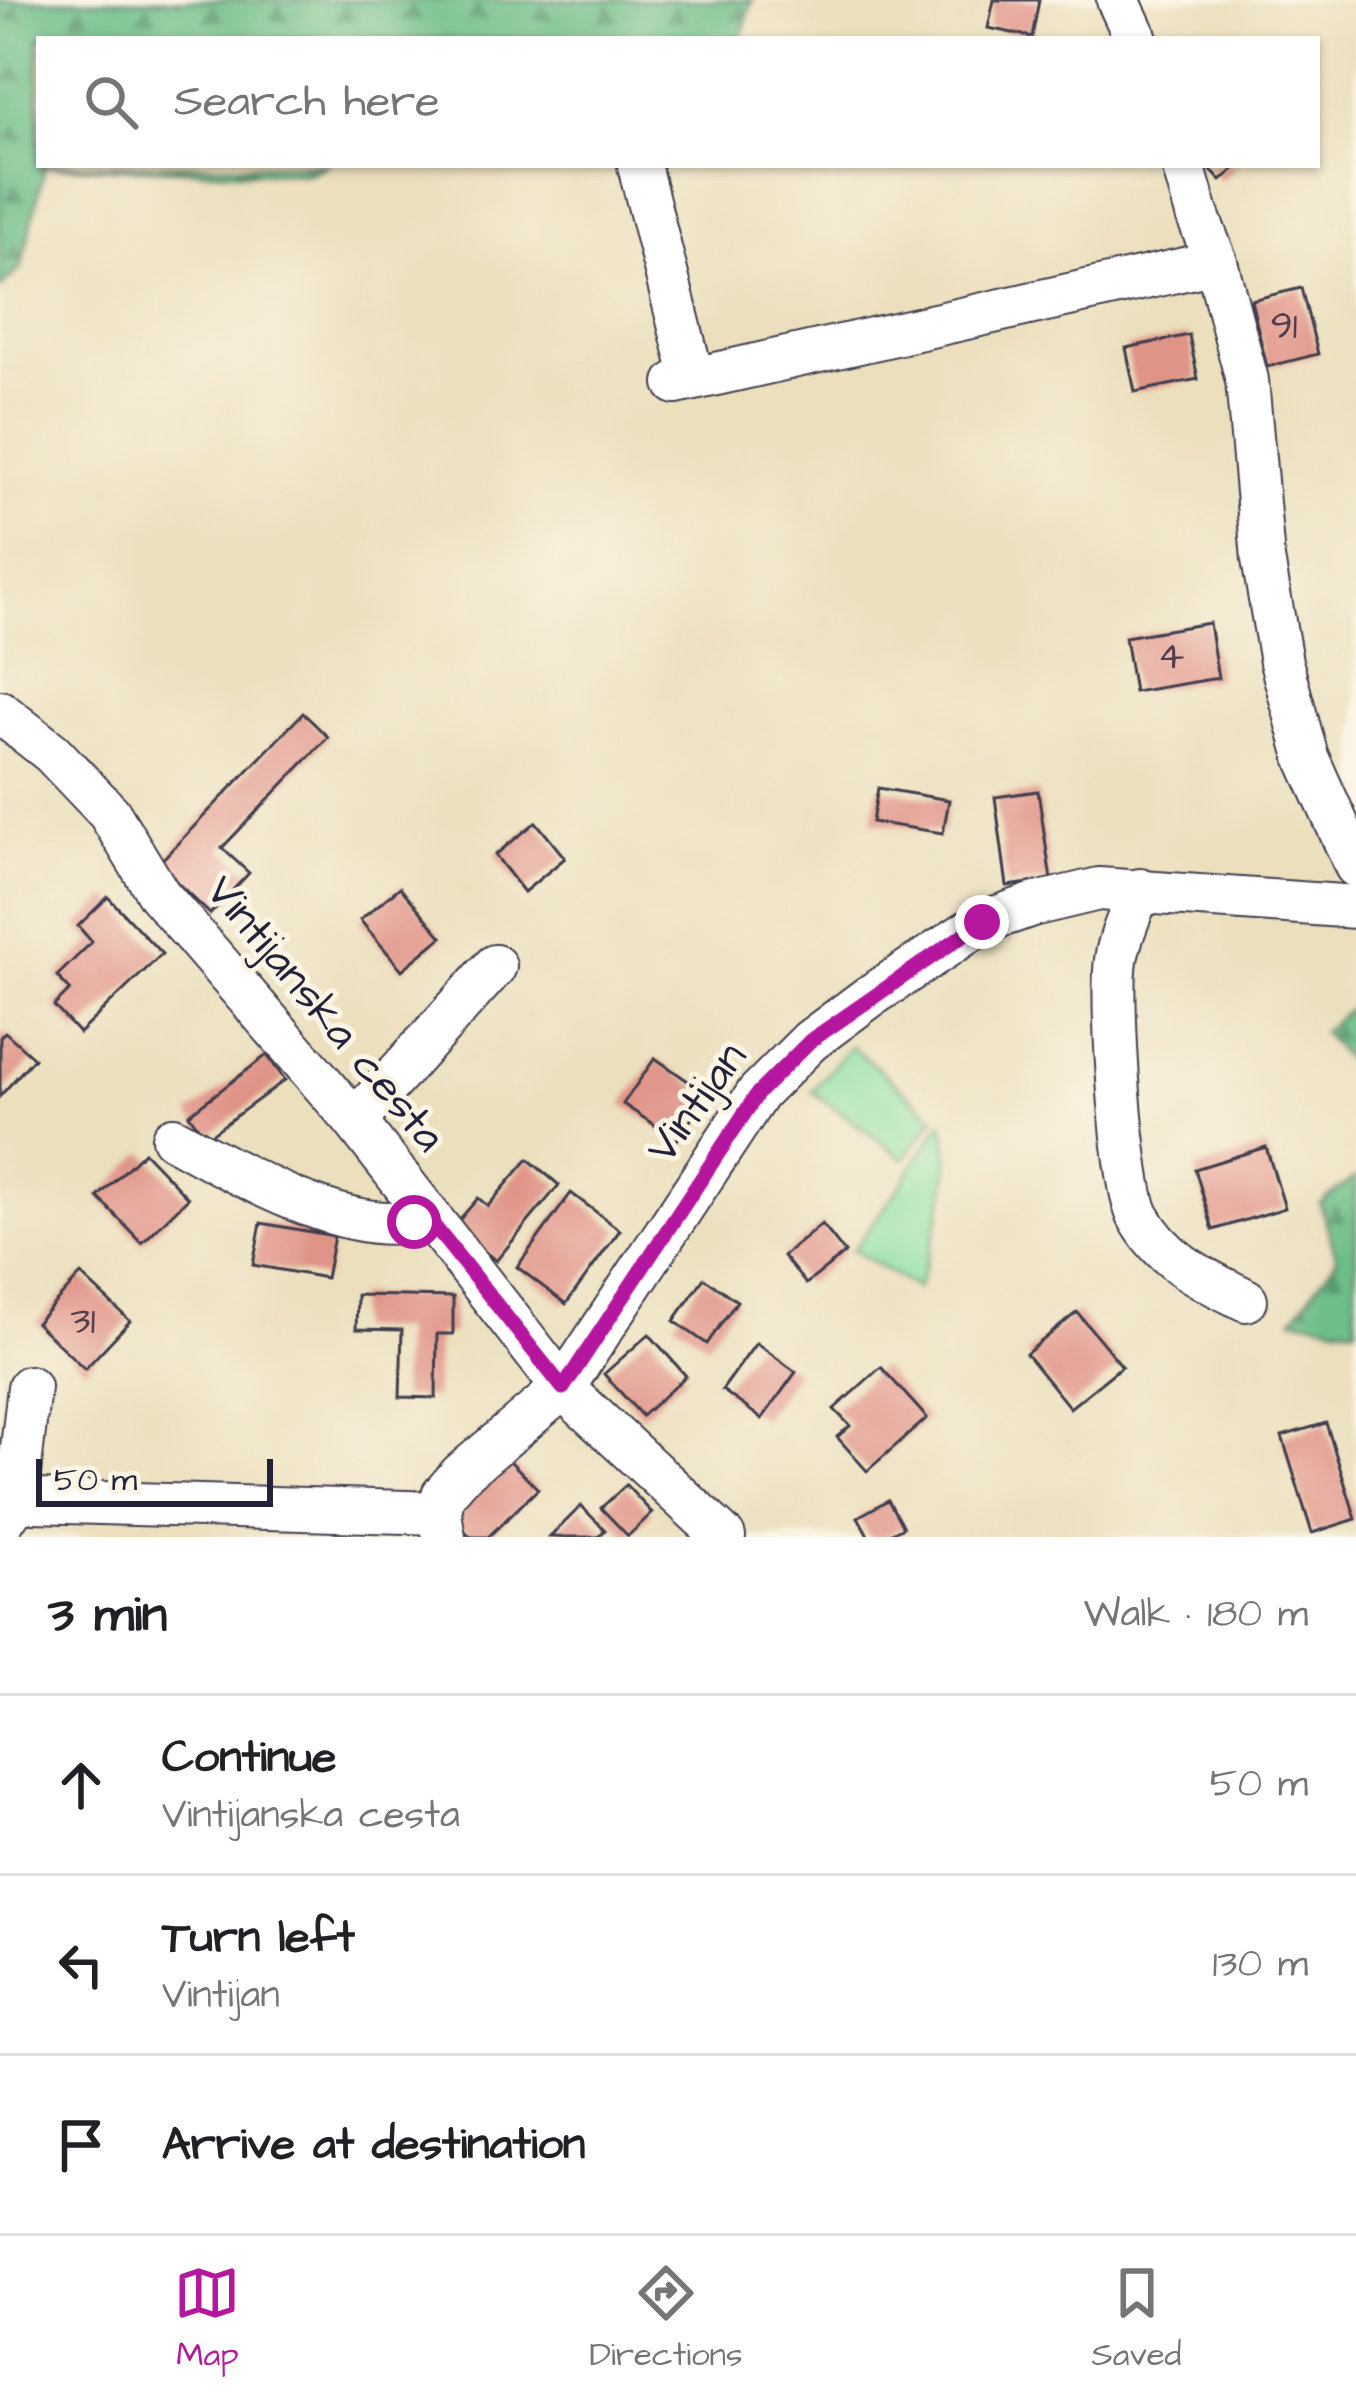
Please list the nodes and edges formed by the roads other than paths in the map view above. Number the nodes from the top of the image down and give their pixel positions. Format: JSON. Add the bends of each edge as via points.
{"nodes":[{"id":1,"x":1118,"y":0,"type":"edge"},
{"id":2,"x":1135,"y":36,"type":"edge"},
{"id":3,"x":640,"y":168,"type":"edge"},
{"id":4,"x":1185,"y":168,"type":"edge"},
{"id":5,"x":1216,"y":262,"type":"junction"},
{"id":6,"x":0,"y":712,"type":"edge"},
{"id":7,"x":1356,"y":866,"type":"edge"},
{"id":8,"x":1140,"y":890,"type":"junction"},
{"id":9,"x":1356,"y":907,"type":"edge"},
{"id":10,"x":495,"y":966,"type":"dead end"},
{"id":11,"x":355,"y":1121,"type":"junction"},
{"id":12,"x":173,"y":1138,"type":"dead end"},
{"id":13,"x":426,"y":1216,"type":"junction"},
{"id":14,"x":1246,"y":1300,"type":"dead end"},
{"id":15,"x":29,"y":1387,"type":"dead end"},
{"id":16,"x":563,"y":1388,"type":"junction"},
{"id":17,"x":5,"y":1509,"type":"edge"},
{"id":18,"x":442,"y":1525,"type":"edge"},
{"id":19,"x":724,"y":1537,"type":"edge"}],
"edges":[{"from":1,"to":2,"type":"street"},
{"from":3,"to":5,"type":"street","via":[[685,381]]},
{"from":4,"to":5,"type":"street"},
{"from":5,"to":7,"type":"street","via":[[1247,380],[1281,662],[1307,757]]},
{"from":6,"to":11,"type":"street","name":"Vintijanska cesta","via":[[109,813],[159,896]]},
{"from":8,"to":9,"type":"street","name":"Vintijan"},
{"from":8,"to":14,"type":"street","via":[[1114,980],[1133,1204],[1178,1266]]},
{"from":8,"to":16,"type":"street","name":"Vintijan","via":[[1082,892],[982,922],[810,1041],[758,1093]]},
{"from":10,"to":11,"type":"street"},
{"from":11,"to":13,"type":"street","name":"Vintijanska cesta"},
{"from":12,"to":13,"type":"street","via":[[272,1192],[342,1215],[400,1225]]},
{"from":13,"to":16,"type":"street","name":"Vintijanska cesta"},
{"from":15,"to":17,"type":"street"},
{"from":16,"to":18,"type":"street","name":"Vintijan","via":[[452,1483],[440,1502]]},
{"from":16,"to":19,"type":"street","name":"Vintijanska cesta"},
{"from":17,"to":18,"type":"street","name":"Vintijan"}]}
